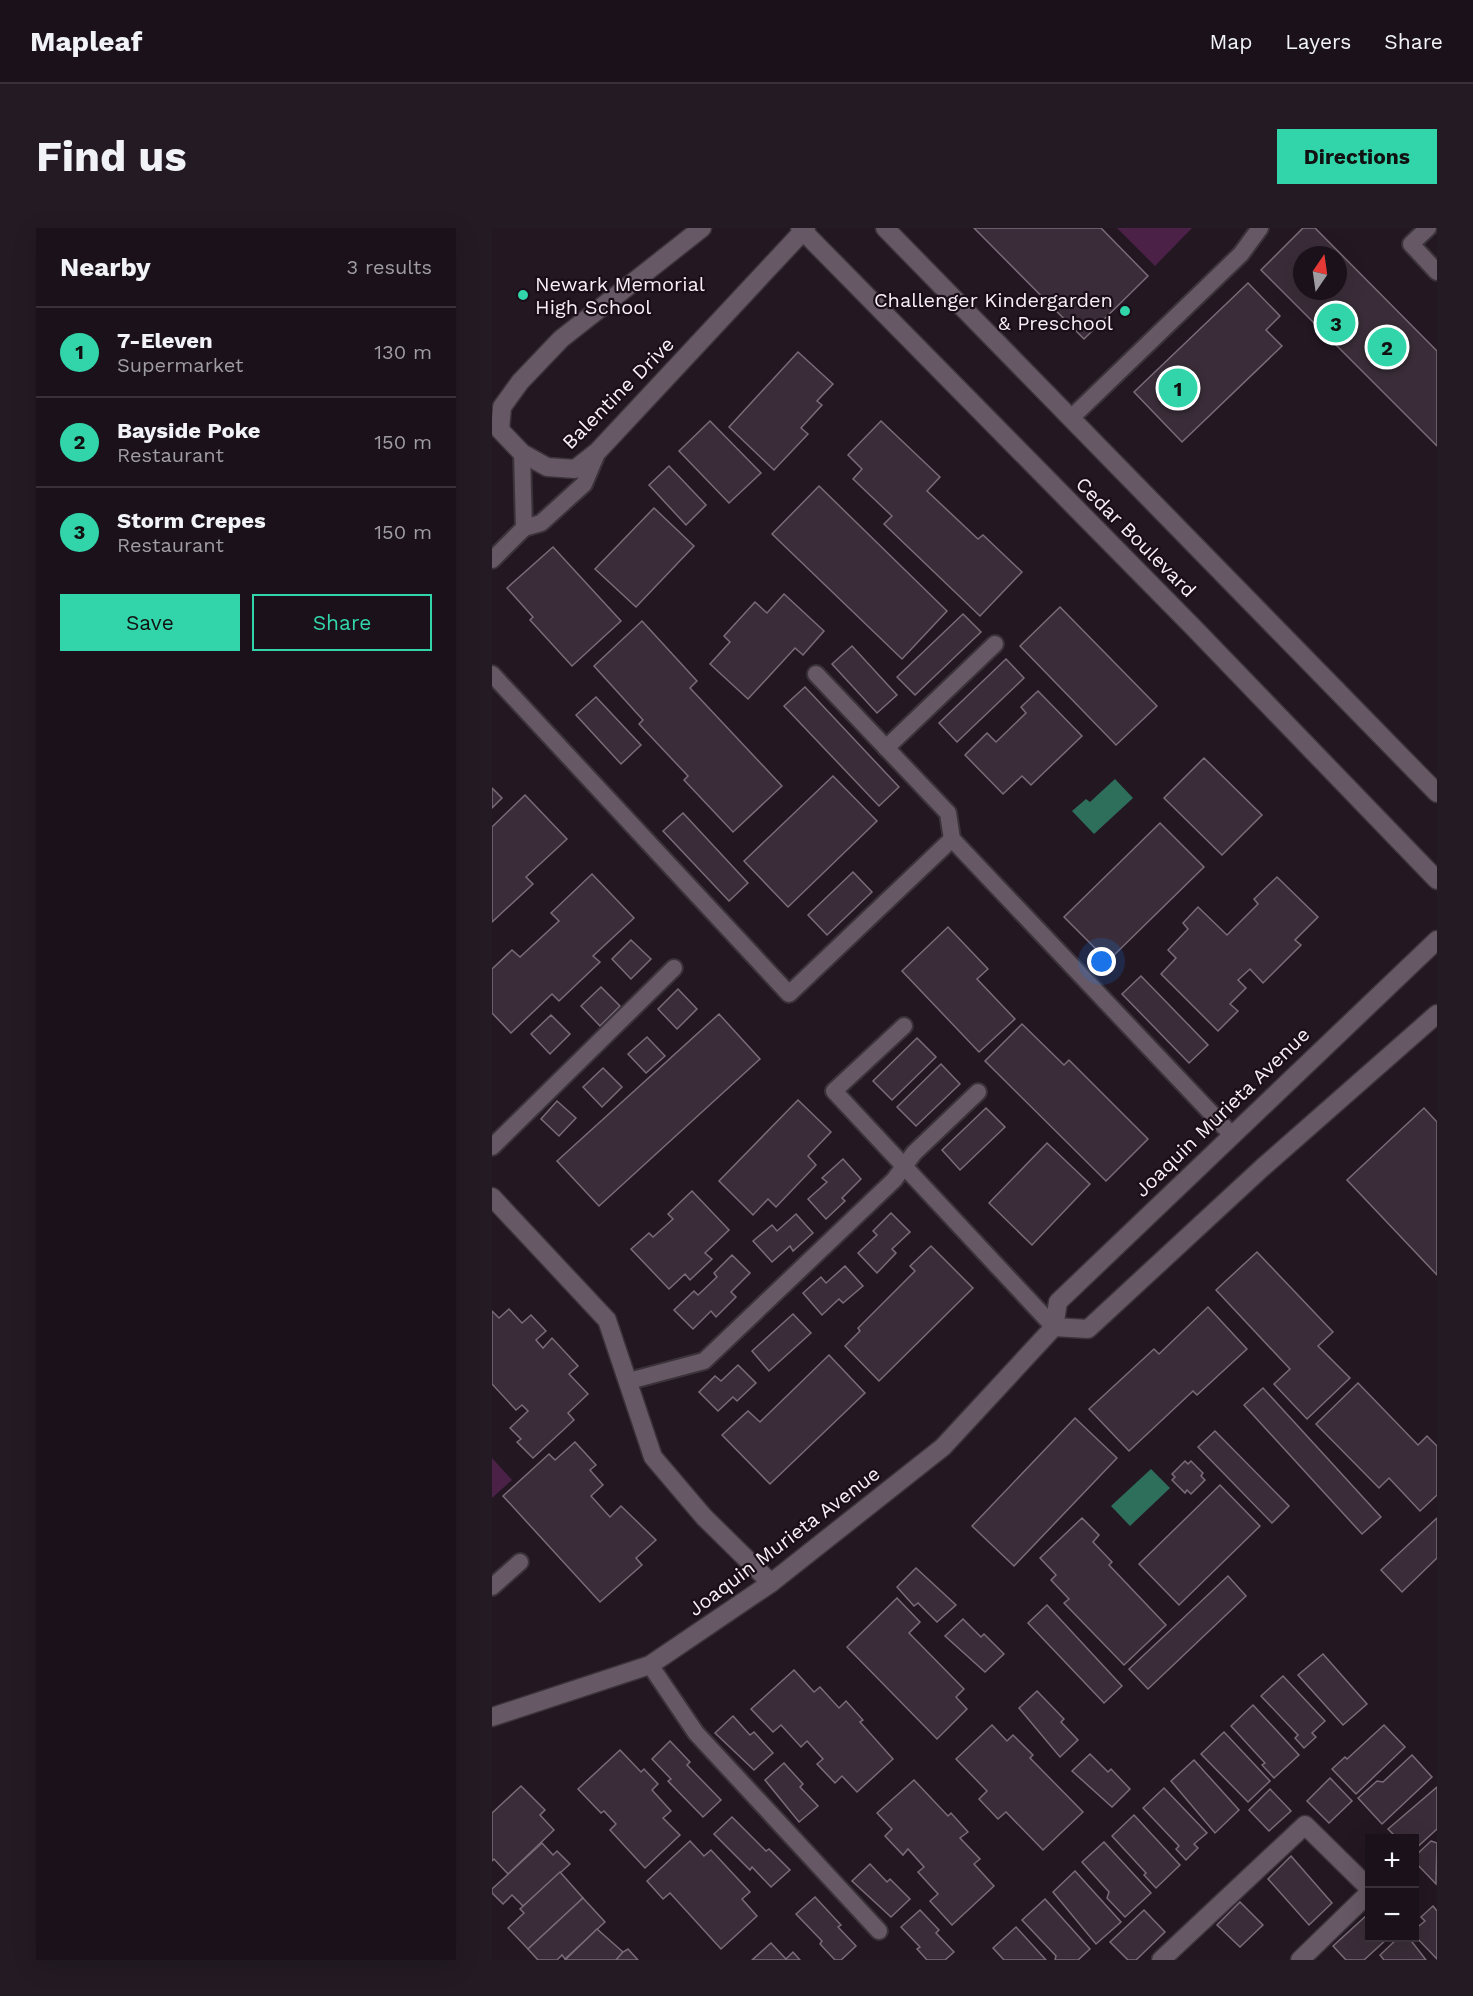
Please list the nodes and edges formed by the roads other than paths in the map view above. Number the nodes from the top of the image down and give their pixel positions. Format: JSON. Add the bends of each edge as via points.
{"nodes":[{"id":1,"x":702,"y":228,"type":"edge"},
{"id":2,"x":885,"y":228,"type":"edge"},
{"id":3,"x":1260,"y":228,"type":"edge"},
{"id":4,"x":1428,"y":228,"type":"edge"},
{"id":5,"x":803,"y":229,"type":"edge"},
{"id":6,"x":1437,"y":273,"type":"edge"},
{"id":7,"x":1071,"y":418,"type":"junction"},
{"id":8,"x":495,"y":430,"type":"edge"},
{"id":9,"x":598,"y":451,"type":"junction"},
{"id":10,"x":522,"y":453,"type":"junction"},
{"id":11,"x":524,"y":528,"type":"junction"},
{"id":12,"x":492,"y":560,"type":"edge"},
{"id":13,"x":995,"y":644,"type":"dead end"},
{"id":14,"x":492,"y":674,"type":"edge"},
{"id":15,"x":816,"y":674,"type":"dead end"},
{"id":16,"x":886,"y":748,"type":"junction"},
{"id":17,"x":1437,"y":794,"type":"edge"},
{"id":18,"x":952,"y":839,"type":"junction"},
{"id":19,"x":1437,"y":880,"type":"edge"},
{"id":20,"x":1437,"y":940,"type":"edge"},
{"id":21,"x":674,"y":968,"type":"dead end"},
{"id":22,"x":1437,"y":1014,"type":"edge"},
{"id":23,"x":904,"y":1026,"type":"dead end"},
{"id":24,"x":978,"y":1092,"type":"dead end"},
{"id":25,"x":1231,"y":1134,"type":"junction"},
{"id":26,"x":492,"y":1147,"type":"edge"},
{"id":27,"x":905,"y":1166,"type":"junction"},
{"id":28,"x":492,"y":1197,"type":"edge"},
{"id":29,"x":1054,"y":1327,"type":"junction"},
{"id":30,"x":628,"y":1381,"type":"junction"},
{"id":31,"x":520,"y":1562,"type":"dead end"},
{"id":32,"x":771,"y":1583,"type":"junction"},
{"id":33,"x":492,"y":1587,"type":"edge"},
{"id":34,"x":650,"y":1665,"type":"junction"},
{"id":35,"x":492,"y":1717,"type":"edge"},
{"id":36,"x":1367,"y":1888,"type":"edge"},
{"id":37,"x":1365,"y":1896,"type":"edge"},
{"id":38,"x":879,"y":1931,"type":"dead end"},
{"id":39,"x":1161,"y":1960,"type":"edge"},
{"id":40,"x":1300,"y":1960,"type":"edge"}],
"edges":[{"from":1,"to":8,"type":"street","name":"Balentine Drive","via":[[561,339],[520,382],[502,407]]},
{"from":2,"to":7,"type":"street","name":"Cedar Boulevard"},
{"from":3,"to":7,"type":"lane","via":[[1241,254]]},
{"from":4,"to":6,"type":"lane","via":[[1411,244]]},
{"from":5,"to":9,"type":"street","name":"Balentine Drive"},
{"from":5,"to":19,"type":"street","name":"Cedar Boulevard"},
{"from":7,"to":17,"type":"street","name":"Cedar Boulevard"},
{"from":8,"to":10,"type":"street","name":"Balentine Drive"},
{"from":9,"to":10,"type":"street","name":"Balentine Drive","via":[[575,469],[548,467]]},
{"from":9,"to":11,"type":"lane","via":[[584,484],[541,523]]},
{"from":10,"to":11,"type":"lane"},
{"from":11,"to":12,"type":"lane"},
{"from":13,"to":16,"type":"lane"},
{"from":14,"to":18,"type":"lane","via":[[789,994]]},
{"from":15,"to":16,"type":"lane"},
{"from":16,"to":18,"type":"lane","via":[[948,813]]},
{"from":18,"to":25,"type":"lane"},
{"from":20,"to":25,"type":"street","name":"Joaquin Murieta Avenue"},
{"from":21,"to":26,"type":"lane"},
{"from":22,"to":29,"type":"street","via":[[1088,1329]]},
{"from":23,"to":27,"type":"lane","via":[[834,1091]]},
{"from":24,"to":27,"type":"lane"},
{"from":25,"to":29,"type":"street","name":"Joaquin Murieta Avenue","via":[[1058,1302]]},
{"from":27,"to":29,"type":"lane"},
{"from":27,"to":30,"type":"lane","via":[[704,1361]]},
{"from":28,"to":30,"type":"street","via":[[607,1320]]},
{"from":29,"to":32,"type":"street","name":"Joaquin Murieta Avenue","via":[[943,1447]]},
{"from":30,"to":32,"type":"street","via":[[653,1457],[704,1517]]},
{"from":31,"to":33,"type":"lane"},
{"from":32,"to":34,"type":"street","name":"Joaquin Murieta Avenue"},
{"from":34,"to":35,"type":"street","name":"Joaquin Murieta Avenue"},
{"from":34,"to":38,"type":"lane","via":[[696,1733]]},
{"from":36,"to":39,"type":"street","via":[[1305,1825]]},
{"from":37,"to":40,"type":"street"}]}
